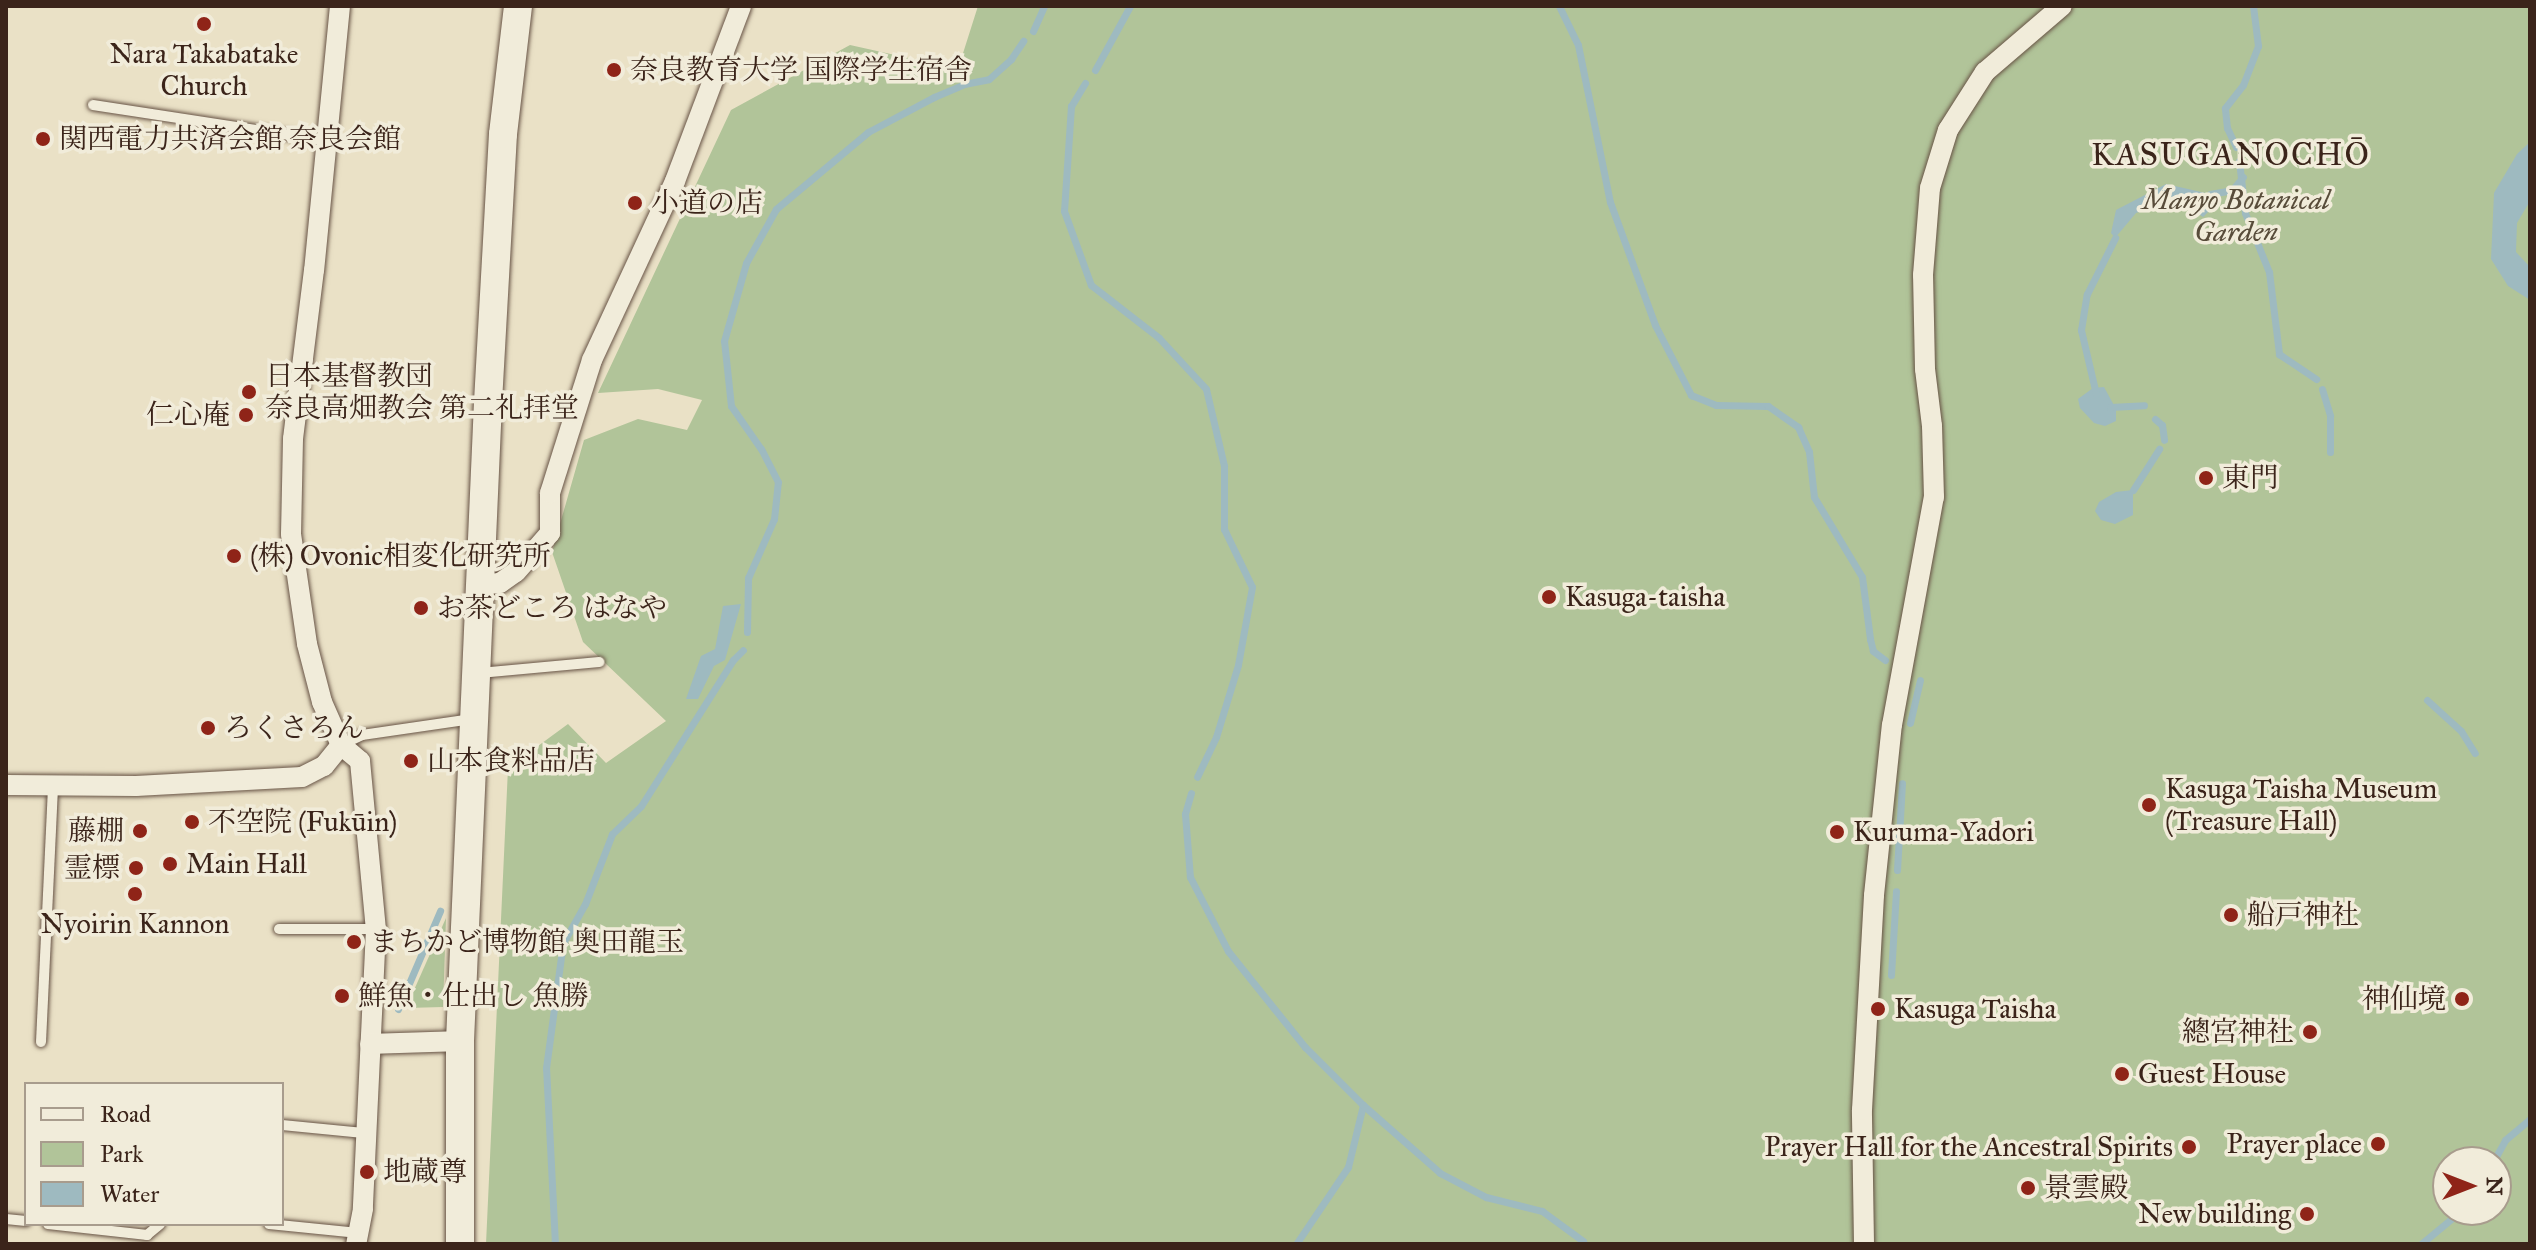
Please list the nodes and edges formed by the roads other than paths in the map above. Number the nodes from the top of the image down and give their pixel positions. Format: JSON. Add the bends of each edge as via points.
{"nodes":[{"id":1,"x":340,"y":6,"type":"edge"},
{"id":2,"x":518,"y":6,"type":"edge"},
{"id":3,"x":741,"y":6,"type":"edge"},
{"id":4,"x":2062,"y":6,"type":"edge"},
{"id":5,"x":93,"y":105,"type":"dead end"},
{"id":6,"x":327,"y":141,"type":"junction"},
{"id":7,"x":480,"y":585,"type":"junction"},
{"id":8,"x":599,"y":662,"type":"dead end"},
{"id":9,"x":479,"y":673,"type":"junction"},
{"id":10,"x":474,"y":719,"type":"junction"},
{"id":11,"x":341,"y":745,"type":"junction"},
{"id":12,"x":6,"y":785,"type":"edge"},
{"id":13,"x":53,"y":785,"type":"junction"},
{"id":14,"x":279,"y":929,"type":"dead end"},
{"id":15,"x":376,"y":929,"type":"junction"},
{"id":16,"x":460,"y":1041,"type":"junction"},
{"id":17,"x":41,"y":1042,"type":"dead end"},
{"id":18,"x":370,"y":1044,"type":"junction"},
{"id":19,"x":284,"y":1125,"type":"edge"},
{"id":20,"x":364,"y":1133,"type":"junction"},
{"id":21,"x":66,"y":1226,"type":"edge"},
{"id":22,"x":158,"y":1226,"type":"edge"},
{"id":23,"x":282,"y":1226,"type":"edge"},
{"id":24,"x":358,"y":1238,"type":"edge"},
{"id":25,"x":460,"y":1244,"type":"edge"},
{"id":26,"x":1864,"y":1244,"type":"edge"}],
"edges":[{"from":1,"to":6,"type":"street"},
{"from":2,"to":7,"type":"street","via":[[503,134]]},
{"from":3,"to":7,"type":"street","via":[[675,181],[592,360],[550,493],[550,533],[516,572],[500,583]]},
{"from":4,"to":26,"type":"street","via":[[1985,72],[1948,130],[1930,188],[1923,275],[1934,497],[1892,725],[1874,895],[1862,1110]]},
{"from":5,"to":6,"type":"lane"},
{"from":6,"to":11,"type":"street","via":[[293,439],[291,534],[307,644],[322,702]]},
{"from":7,"to":9,"type":"street"},
{"from":8,"to":9,"type":"lane"},
{"from":9,"to":10,"type":"street"},
{"from":10,"to":11,"type":"lane","via":[[362,735]]},
{"from":10,"to":16,"type":"street"},
{"from":11,"to":13,"type":"street","via":[[324,766],[302,777]]},
{"from":11,"to":15,"type":"street","via":[[360,761]]},
{"from":12,"to":13,"type":"street"},
{"from":13,"to":17,"type":"lane"},
{"from":14,"to":15,"type":"lane"},
{"from":15,"to":18,"type":"street"},
{"from":16,"to":18,"type":"street"},
{"from":16,"to":25,"type":"street"},
{"from":18,"to":20,"type":"street"},
{"from":19,"to":20,"type":"lane"},
{"from":20,"to":24,"type":"street"},
{"from":21,"to":22,"type":"lane","via":[[147,1235]]},
{"from":23,"to":24,"type":"lane"}]}
